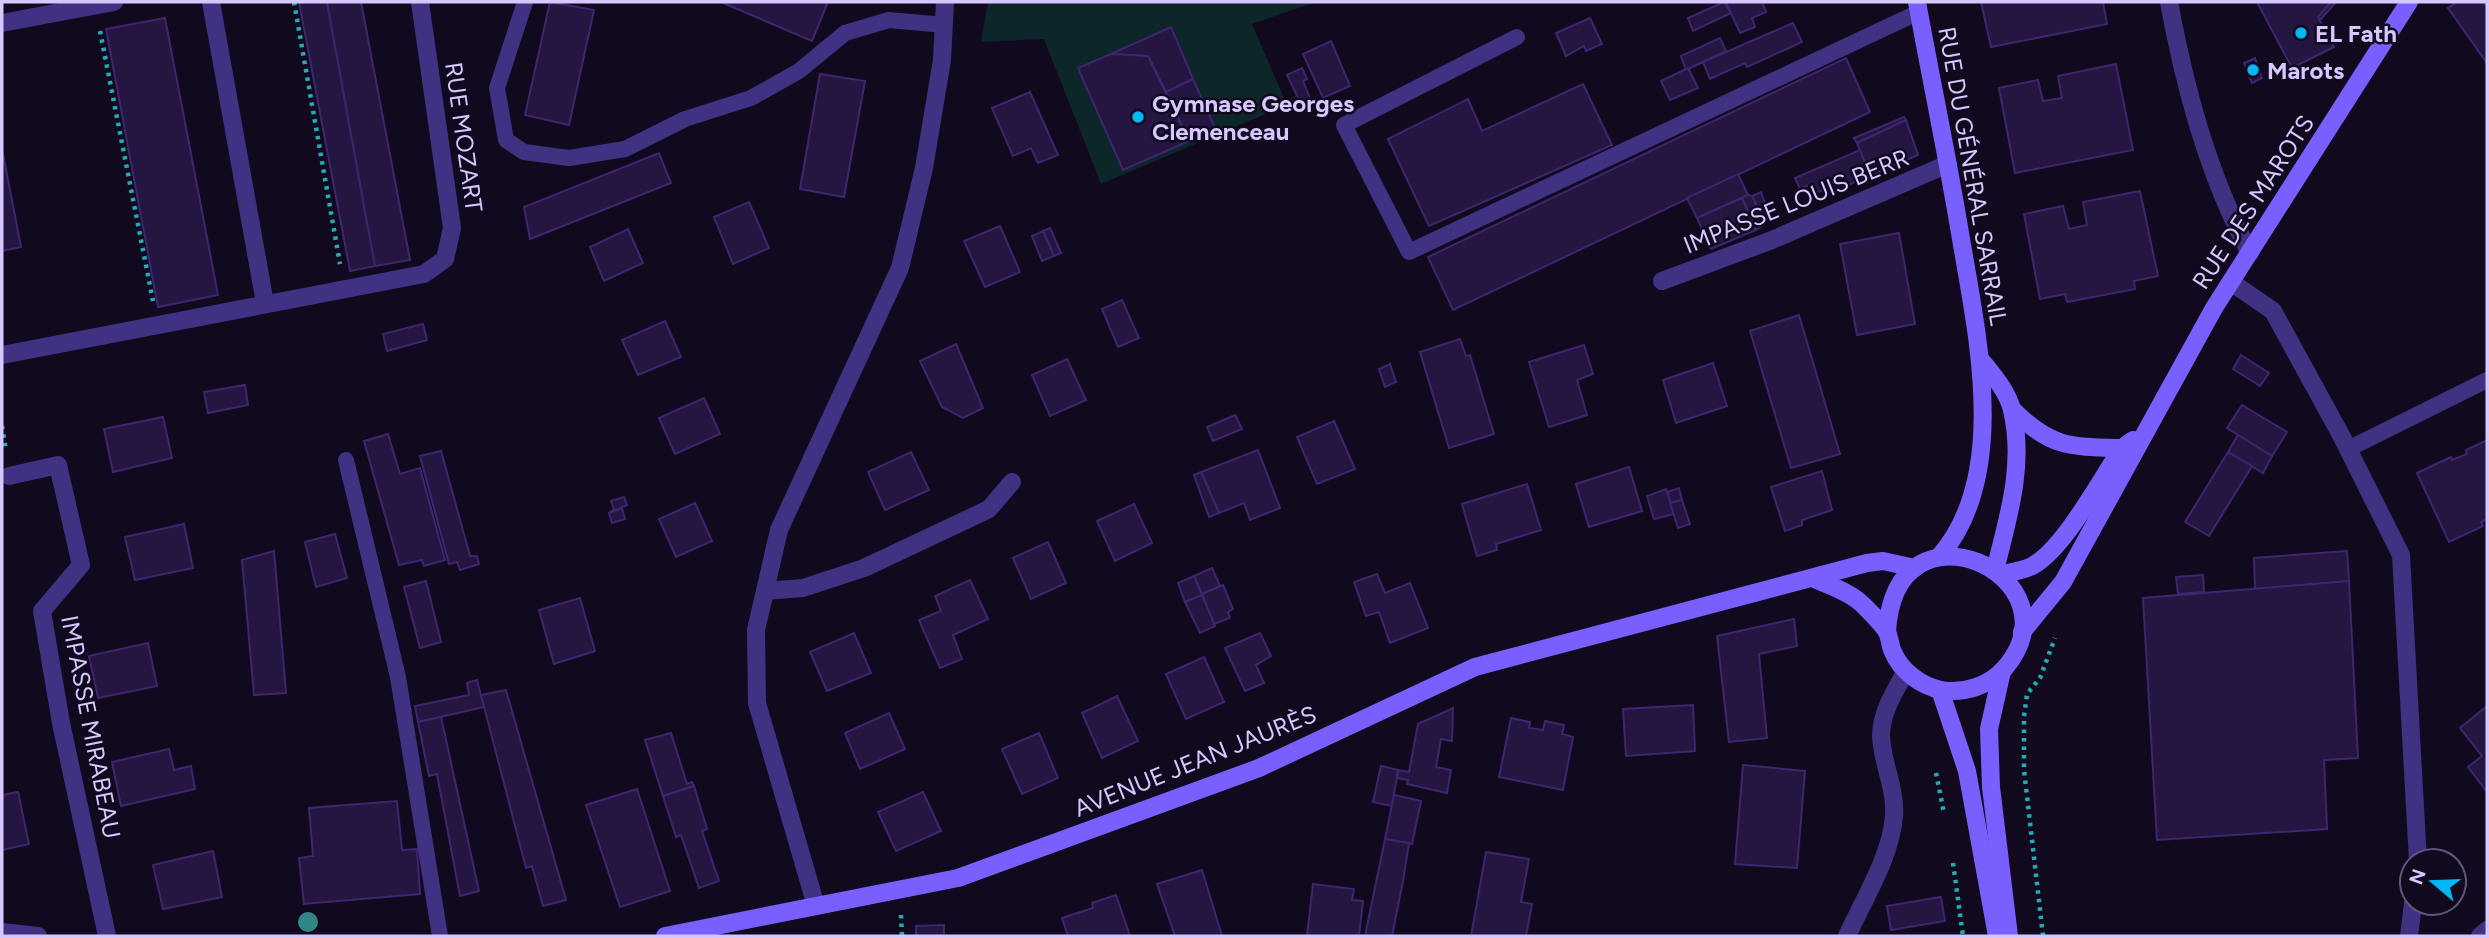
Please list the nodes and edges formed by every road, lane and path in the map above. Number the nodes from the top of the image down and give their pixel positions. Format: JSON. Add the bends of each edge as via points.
{"nodes":[{"id":1,"x":114,"y":2,"type":"edge"},
{"id":2,"x":211,"y":2,"type":"edge"},
{"id":3,"x":294,"y":2,"type":"edge"},
{"id":4,"x":420,"y":2,"type":"edge"},
{"id":5,"x":525,"y":2,"type":"edge"},
{"id":6,"x":945,"y":2,"type":"edge"},
{"id":7,"x":2169,"y":2,"type":"edge"},
{"id":8,"x":2409,"y":2,"type":"edge"},
{"id":9,"x":1918,"y":7,"type":"edge"},
{"id":10,"x":2,"y":23,"type":"edge"},
{"id":11,"x":99,"y":23,"type":"dead end"},
{"id":12,"x":944,"y":25,"type":"junction"},
{"id":13,"x":1517,"y":37,"type":"dead end"},
{"id":14,"x":1948,"y":164,"type":"junction"},
{"id":15,"x":2250,"y":253,"type":"junction"},
{"id":16,"x":342,"y":272,"type":"dead end"},
{"id":17,"x":1662,"y":281,"type":"dead end"},
{"id":18,"x":2231,"y":282,"type":"junction"},
{"id":19,"x":265,"y":303,"type":"junction"},
{"id":20,"x":155,"y":310,"type":"dead end"},
{"id":21,"x":2,"y":355,"type":"edge"},
{"id":22,"x":1981,"y":360,"type":"junction"},
{"id":23,"x":2487,"y":380,"type":"edge"},
{"id":24,"x":2012,"y":409,"type":"junction"},
{"id":25,"x":2,"y":426,"type":"edge"},
{"id":26,"x":2144,"y":431,"type":"junction"},
{"id":27,"x":4,"y":440,"type":"dead end"},
{"id":28,"x":2122,"y":448,"type":"junction"},
{"id":29,"x":2348,"y":449,"type":"junction"},
{"id":30,"x":346,"y":460,"type":"dead end"},
{"id":31,"x":9,"y":476,"type":"dead end"},
{"id":32,"x":1012,"y":482,"type":"dead end"},
{"id":33,"x":1940,"y":557,"type":"junction"},
{"id":34,"x":1915,"y":568,"type":"junction"},
{"id":35,"x":1998,"y":572,"type":"junction"},
{"id":36,"x":1815,"y":579,"type":"junction"},
{"id":37,"x":765,"y":591,"type":"junction"},
{"id":38,"x":2051,"y":596,"type":"junction"},
{"id":39,"x":1887,"y":632,"type":"junction"},
{"id":40,"x":2022,"y":632,"type":"junction"},
{"id":41,"x":1906,"y":671,"type":"junction"},
{"id":42,"x":2003,"y":671,"type":"junction"},
{"id":43,"x":1940,"y":690,"type":"junction"},
{"id":44,"x":2027,"y":694,"type":"junction"},
{"id":45,"x":1992,"y":717,"type":"junction"},
{"id":46,"x":1934,"y":761,"type":"dead end"},
{"id":47,"x":1946,"y":823,"type":"dead end"},
{"id":48,"x":2417,"y":847,"type":"edge"},
{"id":49,"x":1953,"y":861,"type":"dead end"},
{"id":50,"x":817,"y":906,"type":"junction"},
{"id":51,"x":2411,"y":917,"type":"edge"},
{"id":52,"x":2487,"y":930,"type":"edge"},
{"id":53,"x":2,"y":932,"type":"edge"},
{"id":54,"x":38,"y":936,"type":"edge"},
{"id":55,"x":107,"y":936,"type":"edge"},
{"id":56,"x":440,"y":936,"type":"edge"},
{"id":57,"x":665,"y":936,"type":"edge"},
{"id":58,"x":1848,"y":936,"type":"edge"},
{"id":59,"x":1963,"y":936,"type":"edge"},
{"id":60,"x":1997,"y":936,"type":"edge"},
{"id":61,"x":2009,"y":936,"type":"edge"},
{"id":62,"x":2043,"y":936,"type":"edge"},
{"id":63,"x":2409,"y":936,"type":"edge"},
{"id":64,"x":2480,"y":936,"type":"edge"}],
"edges":[{"from":1,"to":10,"type":"street"},
{"from":2,"to":19,"type":"street"},
{"from":3,"to":16,"type":"path"},
{"from":4,"to":19,"type":"street","name":"RUE MOZART","via":[[452,228],[445,258],[424,274]]},
{"from":5,"to":12,"type":"lane","via":[[497,88],[506,140],[524,152],[569,158],[625,149],[685,119],[751,98],[799,71],[845,33],[889,20]]},
{"from":6,"to":12,"type":"street"},
{"from":7,"to":15,"type":"street","via":[[2204,144],[2229,216]]},
{"from":8,"to":15,"type":"street","name":"RUE DES MAROTS"},
{"from":9,"to":13,"type":"lane","via":[[1409,252],[1344,125]]},
{"from":9,"to":14,"type":"street","name":"RUE DU GÉNÉRAL SARRAIL"},
{"from":11,"to":20,"type":"path"},
{"from":12,"to":37,"type":"street","via":[[924,168],[900,268],[779,530]]},
{"from":14,"to":17,"type":"street","name":"IMPASSE LOUIS BERR","via":[[1772,240]]},
{"from":14,"to":22,"type":"street","name":"RUE DU GÉNÉRAL SARRAIL"},
{"from":15,"to":18,"type":"street","name":"RUE DES MAROTS"},
{"from":18,"to":26,"type":"street","name":"RUE DES MAROTS"},
{"from":18,"to":29,"type":"street","via":[[2273,311]]},
{"from":19,"to":21,"type":"street","name":"RUE MOZART"},
{"from":22,"to":24,"type":"street","name":"RUE DU GÉNÉRAL SARRAIL"},
{"from":22,"to":33,"type":"street","name":"RUE DU GÉNÉRAL SARRAIL","via":[[1978,469],[1961,527]]},
{"from":23,"to":29,"type":"lane"},
{"from":24,"to":28,"type":"street","name":"RUE DU GÉNÉRAL SARRAIL","via":[[2056,443]]},
{"from":24,"to":35,"type":"street","name":"RUE DU GÉNÉRAL SARRAIL","via":[[2014,499]]},
{"from":25,"to":27,"type":"path"},
{"from":26,"to":28,"type":"street","name":"RUE DES MAROTS"},
{"from":26,"to":38,"type":"street","name":"RUE DES MAROTS","via":[[2080,553]]},
{"from":28,"to":35,"type":"street","name":"RUE DES MAROTS","via":[[2071,526],[2035,565]]},
{"from":29,"to":48,"type":"street","via":[[2400,555]]},
{"from":30,"to":56,"type":"lane","via":[[398,677]]},
{"from":31,"to":55,"type":"street","name":"IMPASSE MIRABEAU","via":[[58,466],[81,565],[42,611]]},
{"from":32,"to":37,"type":"street","via":[[989,509],[864,568],[803,588]]},
{"from":33,"to":34,"type":"street"},
{"from":33,"to":35,"type":"street","via":[[1962,556]]},
{"from":34,"to":36,"type":"street","name":"AVENUE JEAN JAURÈS","via":[[1883,561]]},
{"from":34,"to":39,"type":"street","via":[[1898,586],[1888,608]]},
{"from":35,"to":40,"type":"street","via":[[2014,591]]},
{"from":36,"to":39,"type":"street","via":[[1856,599]]},
{"from":36,"to":50,"type":"street","name":"AVENUE JEAN JAURÈS","via":[[1475,667],[1259,768],[958,878]]},
{"from":37,"to":50,"type":"street","via":[[756,630],[757,703]]},
{"from":38,"to":40,"type":"street","name":"RUE DES MAROTS"},
{"from":38,"to":44,"type":"path","via":[[2055,638],[2040,678]]},
{"from":39,"to":41,"type":"street","via":[[1893,653]]},
{"from":40,"to":42,"type":"street","via":[[2016,653]]},
{"from":41,"to":43,"type":"street"},
{"from":41,"to":58,"type":"street","via":[[1884,714],[1881,735],[1892,780],[1894,817],[1885,851]]},
{"from":42,"to":43,"type":"street","via":[[1974,688]]},
{"from":42,"to":45,"type":"street"},
{"from":43,"to":60,"type":"street","via":[[1967,771]]},
{"from":44,"to":45,"type":"path"},
{"from":44,"to":62,"type":"path","via":[[2024,770]]},
{"from":45,"to":61,"type":"street","via":[[1991,787]]},
{"from":46,"to":47,"type":"path"},
{"from":49,"to":59,"type":"path"},
{"from":50,"to":57,"type":"street","name":"AVENUE JEAN JAURÈS"},
{"from":51,"to":63,"type":"street"},
{"from":52,"to":64,"type":"street"},
{"from":53,"to":54,"type":"street"}]}
